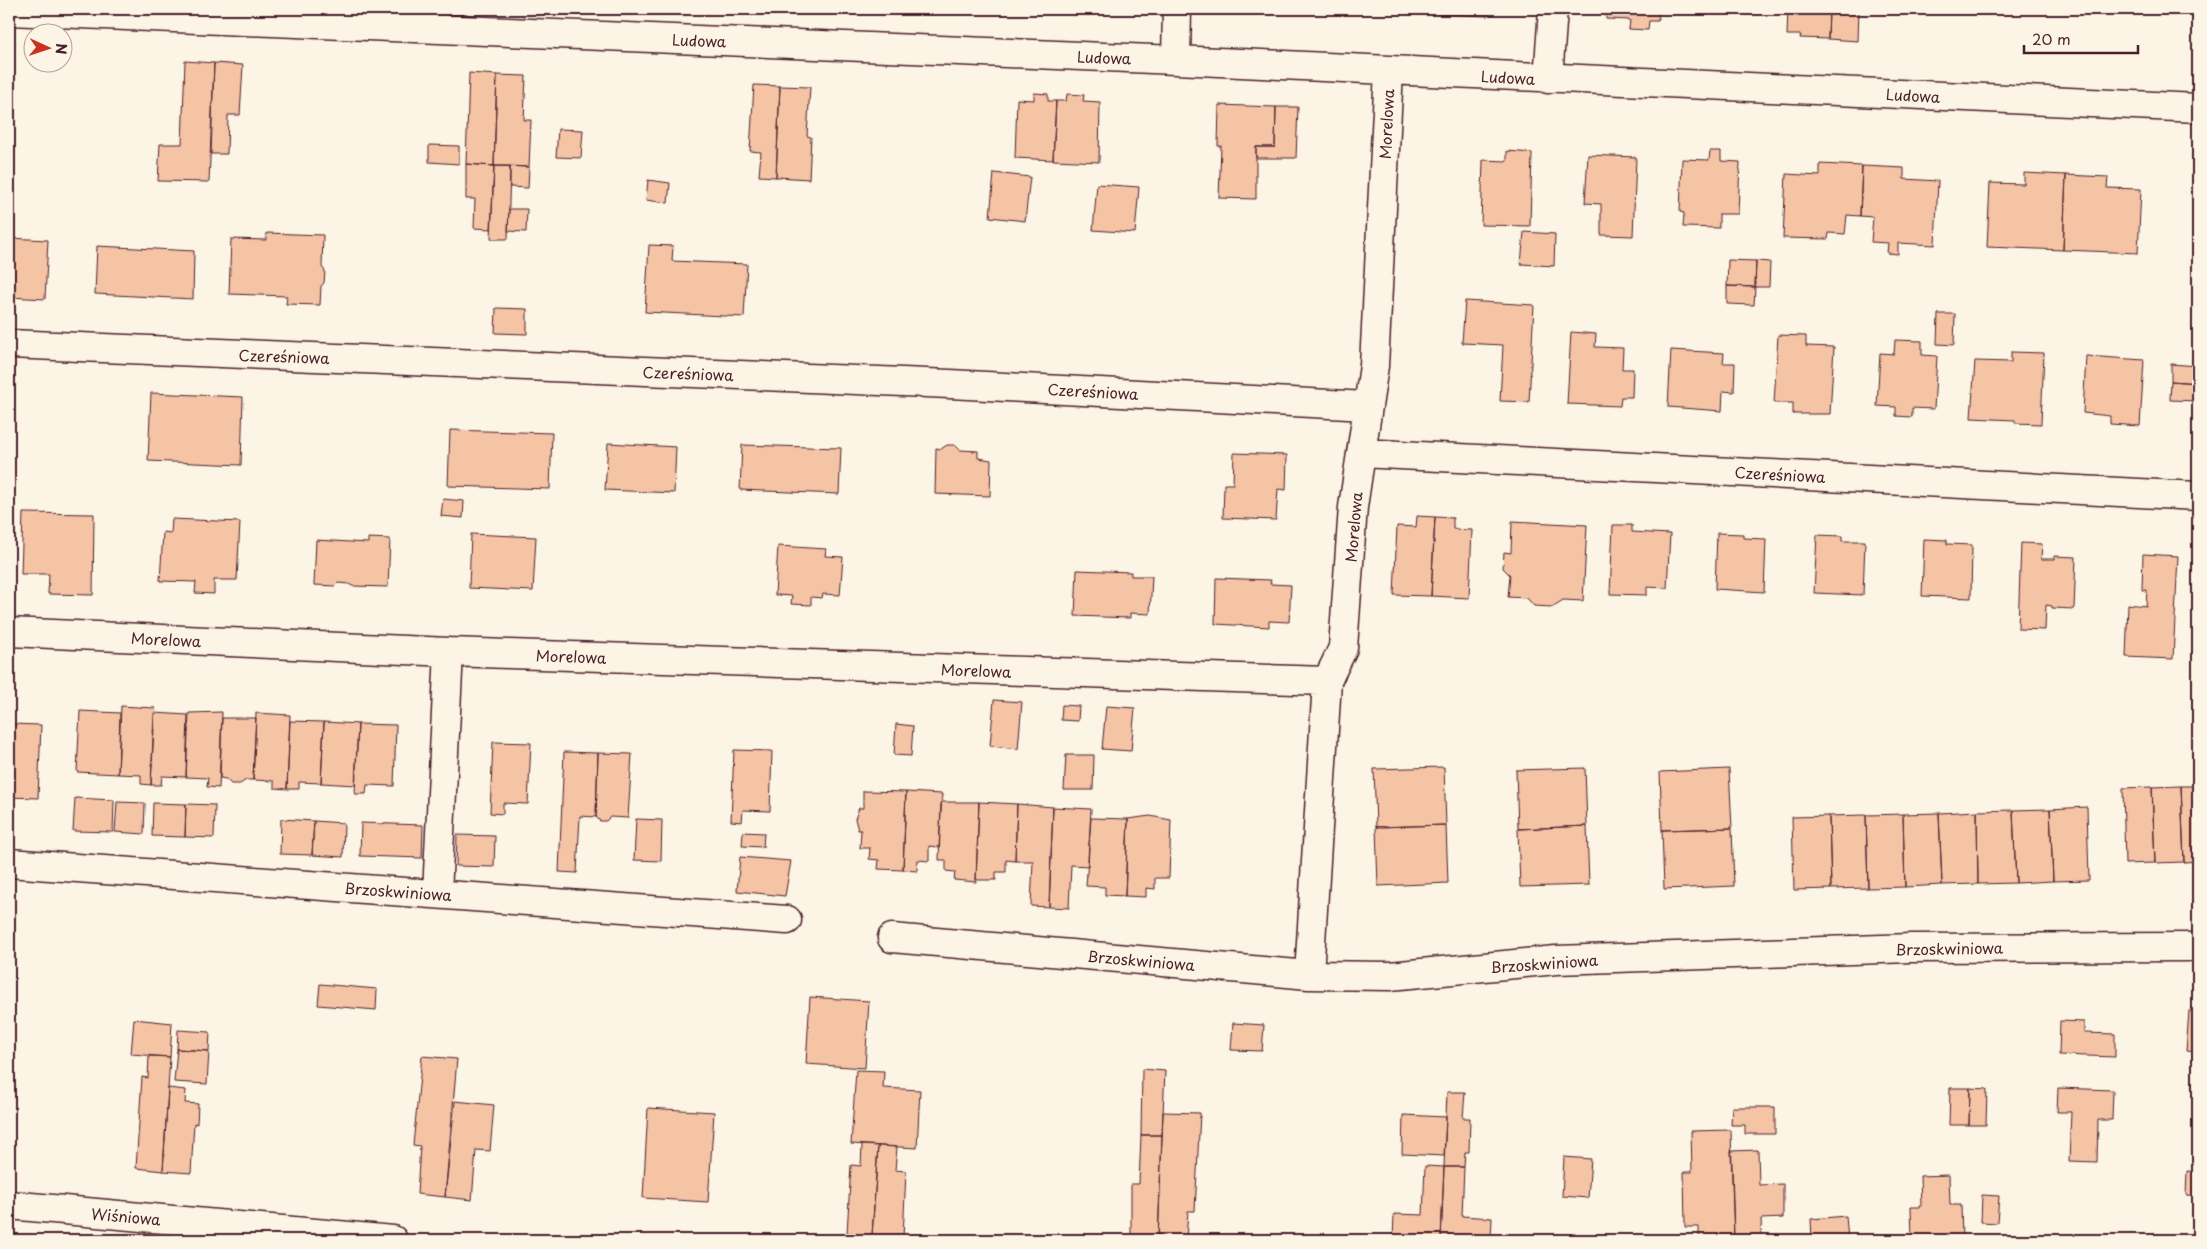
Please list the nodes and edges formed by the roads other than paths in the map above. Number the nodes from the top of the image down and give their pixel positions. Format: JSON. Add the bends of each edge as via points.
{"nodes":[{"id":1,"x":1177,"y":9,"type":"edge"},
{"id":2,"x":1552,"y":9,"type":"edge"},
{"id":3,"x":9,"y":11,"type":"edge"},
{"id":4,"x":1176,"y":60,"type":"junction"},
{"id":5,"x":1389,"y":71,"type":"junction"},
{"id":6,"x":1548,"y":78,"type":"junction"},
{"id":7,"x":2198,"y":108,"type":"edge"},
{"id":8,"x":9,"y":344,"type":"edge"},
{"id":9,"x":1368,"y":406,"type":"junction"},
{"id":10,"x":1361,"y":453,"type":"junction"},
{"id":11,"x":2198,"y":496,"type":"edge"},
{"id":12,"x":9,"y":632,"type":"edge"},
{"id":13,"x":449,"y":652,"type":"junction"},
{"id":14,"x":1327,"y":681,"type":"junction"},
{"id":15,"x":9,"y":863,"type":"edge"},
{"id":16,"x":437,"y":893,"type":"junction"},
{"id":17,"x":786,"y":920,"type":"dead end"},
{"id":18,"x":892,"y":938,"type":"dead end"},
{"id":19,"x":2198,"y":947,"type":"edge"},
{"id":20,"x":1309,"y":975,"type":"junction"},
{"id":21,"x":9,"y":1205,"type":"edge"},
{"id":22,"x":394,"y":1240,"type":"edge"}],
"edges":[{"from":1,"to":4,"type":"street"},
{"from":2,"to":6,"type":"street"},
{"from":3,"to":4,"type":"street","name":"Ludowa"},
{"from":4,"to":5,"type":"street","name":"Ludowa"},
{"from":5,"to":6,"type":"street","name":"Ludowa"},
{"from":5,"to":9,"type":"street","name":"Morelowa","via":[[1374,366]]},
{"from":6,"to":7,"type":"street","name":"Ludowa"},
{"from":8,"to":9,"type":"street","name":"Czereśniowa","via":[[950,384]]},
{"from":9,"to":10,"type":"street","name":"Morelowa"},
{"from":10,"to":11,"type":"street","name":"Czereśniowa"},
{"from":10,"to":14,"type":"street","name":"Morelowa","via":[[1353,507],[1343,648]]},
{"from":12,"to":13,"type":"street","name":"Morelowa"},
{"from":13,"to":14,"type":"street","name":"Morelowa"},
{"from":13,"to":16,"type":"street"},
{"from":14,"to":20,"type":"street"},
{"from":15,"to":16,"type":"street","name":"Brzoskwiniowa"},
{"from":16,"to":17,"type":"street","name":"Brzoskwiniowa"},
{"from":18,"to":20,"type":"street","name":"Brzoskwiniowa"},
{"from":19,"to":20,"type":"street","name":"Brzoskwiniowa","via":[[1902,948],[1556,960],[1390,976]]},
{"from":21,"to":22,"type":"street","name":"Wiśniowa"}]}
